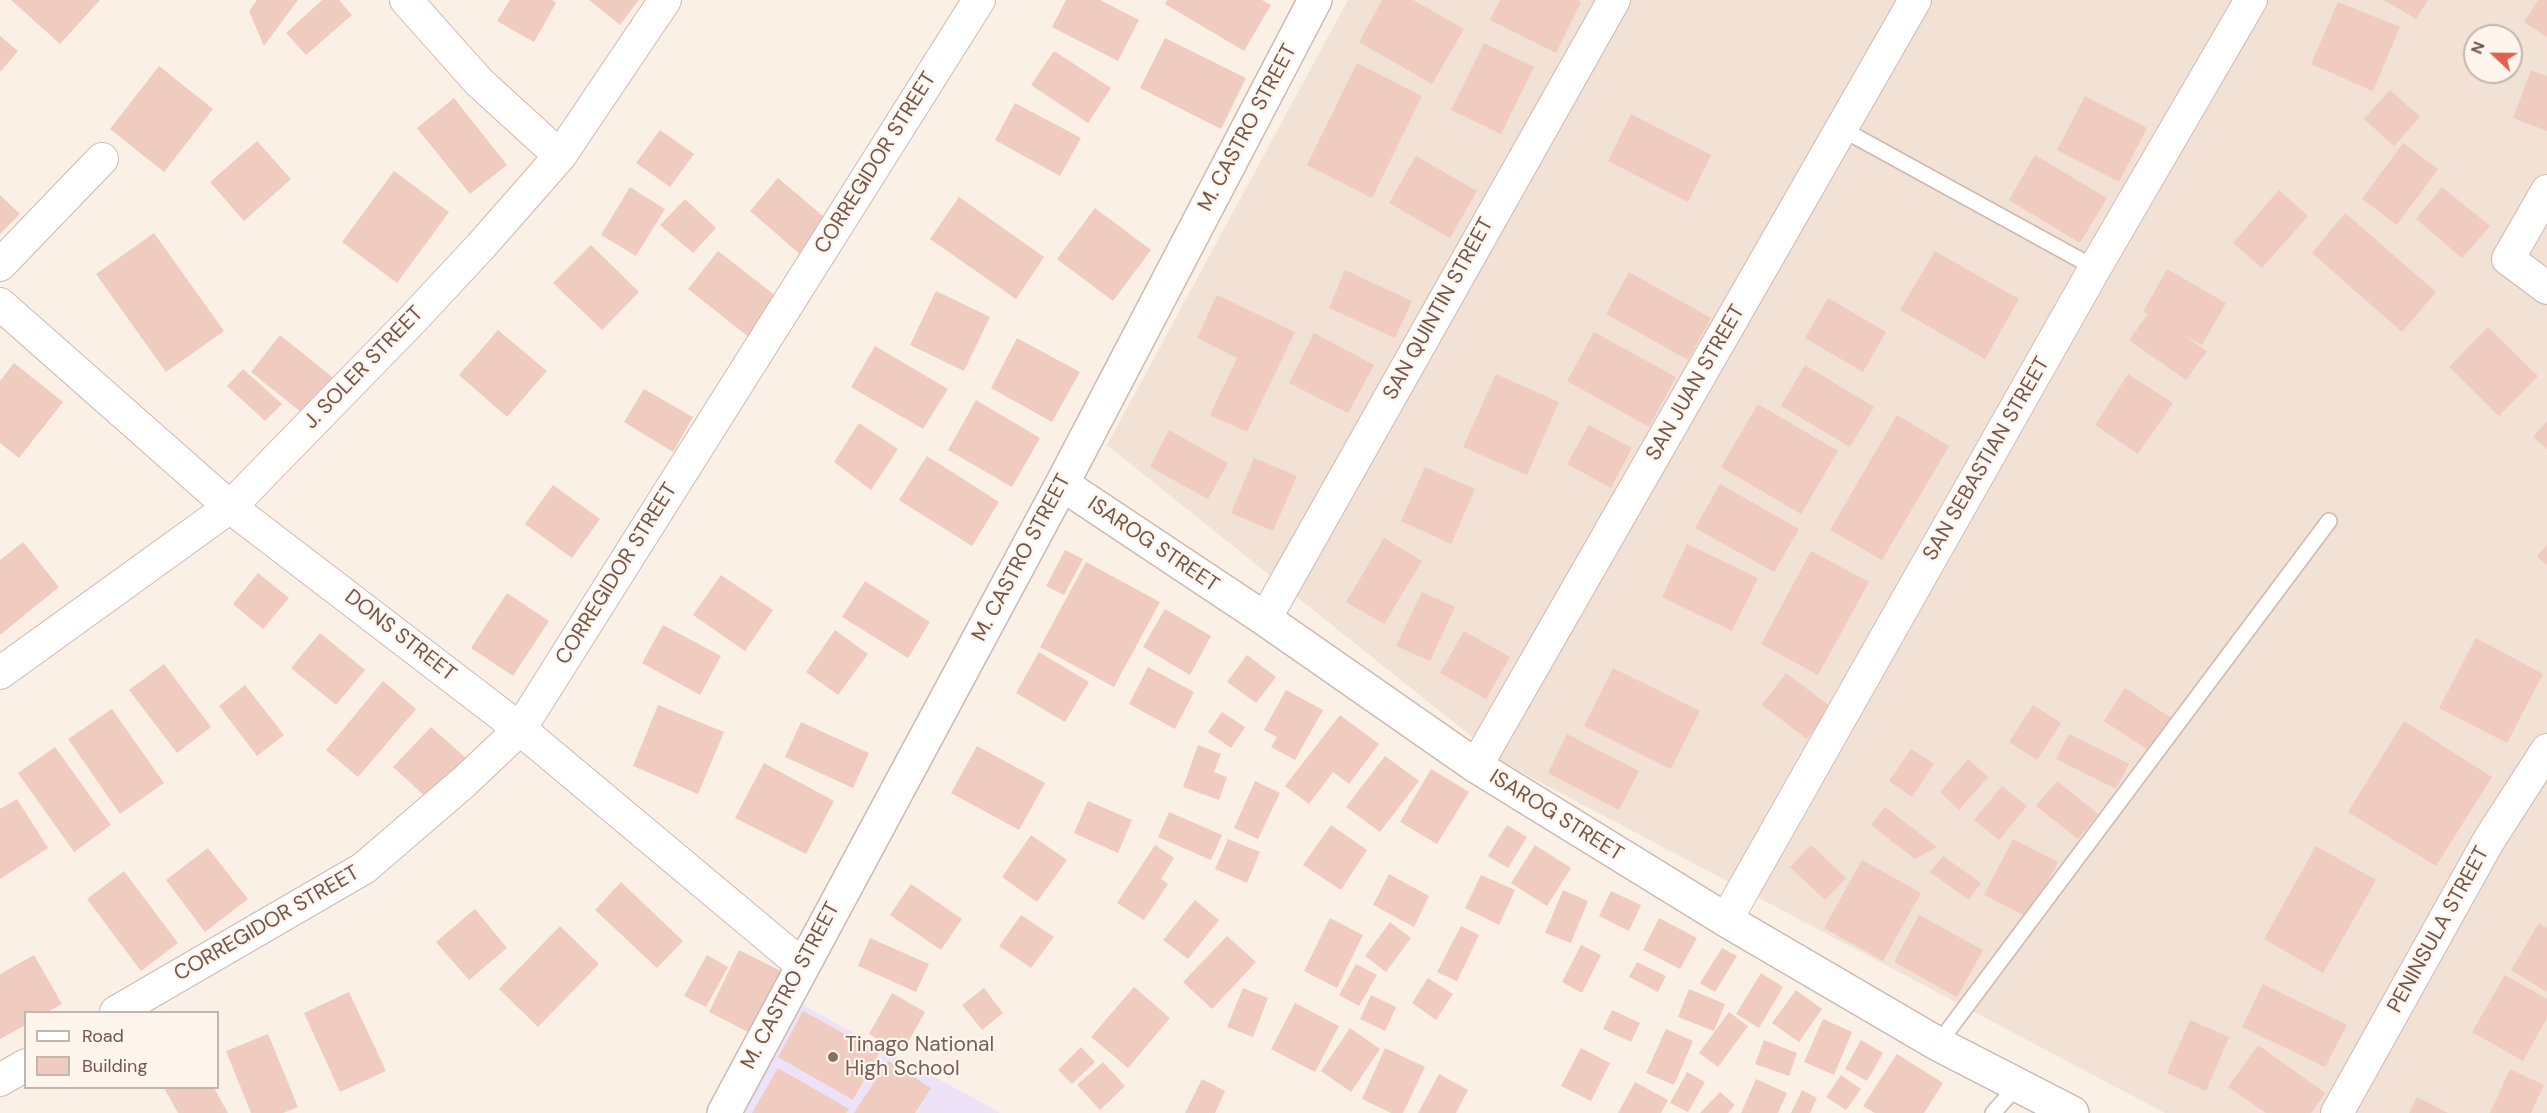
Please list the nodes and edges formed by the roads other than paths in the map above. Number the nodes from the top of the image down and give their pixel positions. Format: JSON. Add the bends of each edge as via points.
{"nodes":[{"id":1,"x":406,"y":0,"type":"edge"},
{"id":2,"x":665,"y":0,"type":"edge"},
{"id":3,"x":979,"y":0,"type":"edge"},
{"id":4,"x":1315,"y":0,"type":"edge"},
{"id":5,"x":1614,"y":0,"type":"edge"},
{"id":6,"x":1915,"y":0,"type":"edge"},
{"id":7,"x":2251,"y":0,"type":"edge"},
{"id":8,"x":1842,"y":129,"type":"junction"},
{"id":9,"x":560,"y":156,"type":"junction"},
{"id":10,"x":102,"y":159,"type":"dead end"},
{"id":11,"x":2547,"y":191,"type":"edge"},
{"id":12,"x":0,"y":264,"type":"edge"},
{"id":13,"x":2095,"y":268,"type":"junction"},
{"id":14,"x":2547,"y":288,"type":"edge"},
{"id":15,"x":0,"y":304,"type":"edge"},
{"id":16,"x":1062,"y":484,"type":"junction"},
{"id":17,"x":230,"y":507,"type":"junction"},
{"id":18,"x":2329,"y":521,"type":"dead end"},
{"id":19,"x":1265,"y":619,"type":"junction"},
{"id":20,"x":0,"y":673,"type":"edge"},
{"id":21,"x":520,"y":729,"type":"junction"},
{"id":22,"x":2547,"y":750,"type":"edge"},
{"id":23,"x":1476,"y":766,"type":"junction"},
{"id":24,"x":1726,"y":920,"type":"junction"},
{"id":25,"x":802,"y":965,"type":"junction"},
{"id":26,"x":118,"y":1011,"type":"edge"},
{"id":27,"x":1938,"y":1044,"type":"junction"},
{"id":28,"x":24,"y":1066,"type":"edge"},
{"id":29,"x":0,"y":1080,"type":"edge"},
{"id":30,"x":2018,"y":1085,"type":"junction"},
{"id":31,"x":724,"y":1113,"type":"edge"},
{"id":32,"x":1993,"y":1113,"type":"edge"},
{"id":33,"x":2072,"y":1113,"type":"edge"},
{"id":34,"x":2337,"y":1113,"type":"edge"}],
"edges":[{"from":1,"to":9,"type":"street","via":[[479,82]]},
{"from":2,"to":9,"type":"street","name":"J. SOLER STREET"},
{"from":3,"to":21,"type":"street","name":"CORREGIDOR STREET"},
{"from":4,"to":16,"type":"street","name":"M. CASTRO STREET"},
{"from":5,"to":19,"type":"street","name":"SAN QUINTIN STREET"},
{"from":6,"to":8,"type":"street","name":"SAN JUAN STREET"},
{"from":7,"to":13,"type":"street","name":"SAN SEBASTIAN STREET"},
{"from":8,"to":13,"type":"lane"},
{"from":8,"to":23,"type":"street","name":"SAN JUAN STREET"},
{"from":9,"to":17,"type":"street","name":"J. SOLER STREET","via":[[420,311]]},
{"from":10,"to":12,"type":"street"},
{"from":11,"to":14,"type":"street","via":[[2508,259]]},
{"from":13,"to":24,"type":"street","name":"SAN SEBASTIAN STREET"},
{"from":15,"to":17,"type":"street","name":"DONS STREET"},
{"from":16,"to":19,"type":"street","name":"ISAROG STREET"},
{"from":16,"to":25,"type":"street","name":"M. CASTRO STREET"},
{"from":17,"to":20,"type":"street","name":"J. SOLER STREET"},
{"from":17,"to":21,"type":"street","name":"DONS STREET"},
{"from":18,"to":27,"type":"lane"},
{"from":19,"to":23,"type":"street","name":"ISAROG STREET"},
{"from":21,"to":25,"type":"street","name":"DONS STREET"},
{"from":21,"to":26,"type":"street","name":"CORREGIDOR STREET","via":[[364,868]]},
{"from":22,"to":34,"type":"street","name":"PENINSULA STREET","via":[[2489,840]]},
{"from":23,"to":24,"type":"street","name":"ISAROG STREET"},
{"from":24,"to":27,"type":"street","name":"ISAROG STREET"},
{"from":25,"to":31,"type":"street","name":"M. CASTRO STREET"},
{"from":27,"to":30,"type":"street","name":"ISAROG STREET"},
{"from":28,"to":29,"type":"street"},
{"from":30,"to":32,"type":"lane"},
{"from":30,"to":33,"type":"street","name":"ISAROG STREET"}]}
